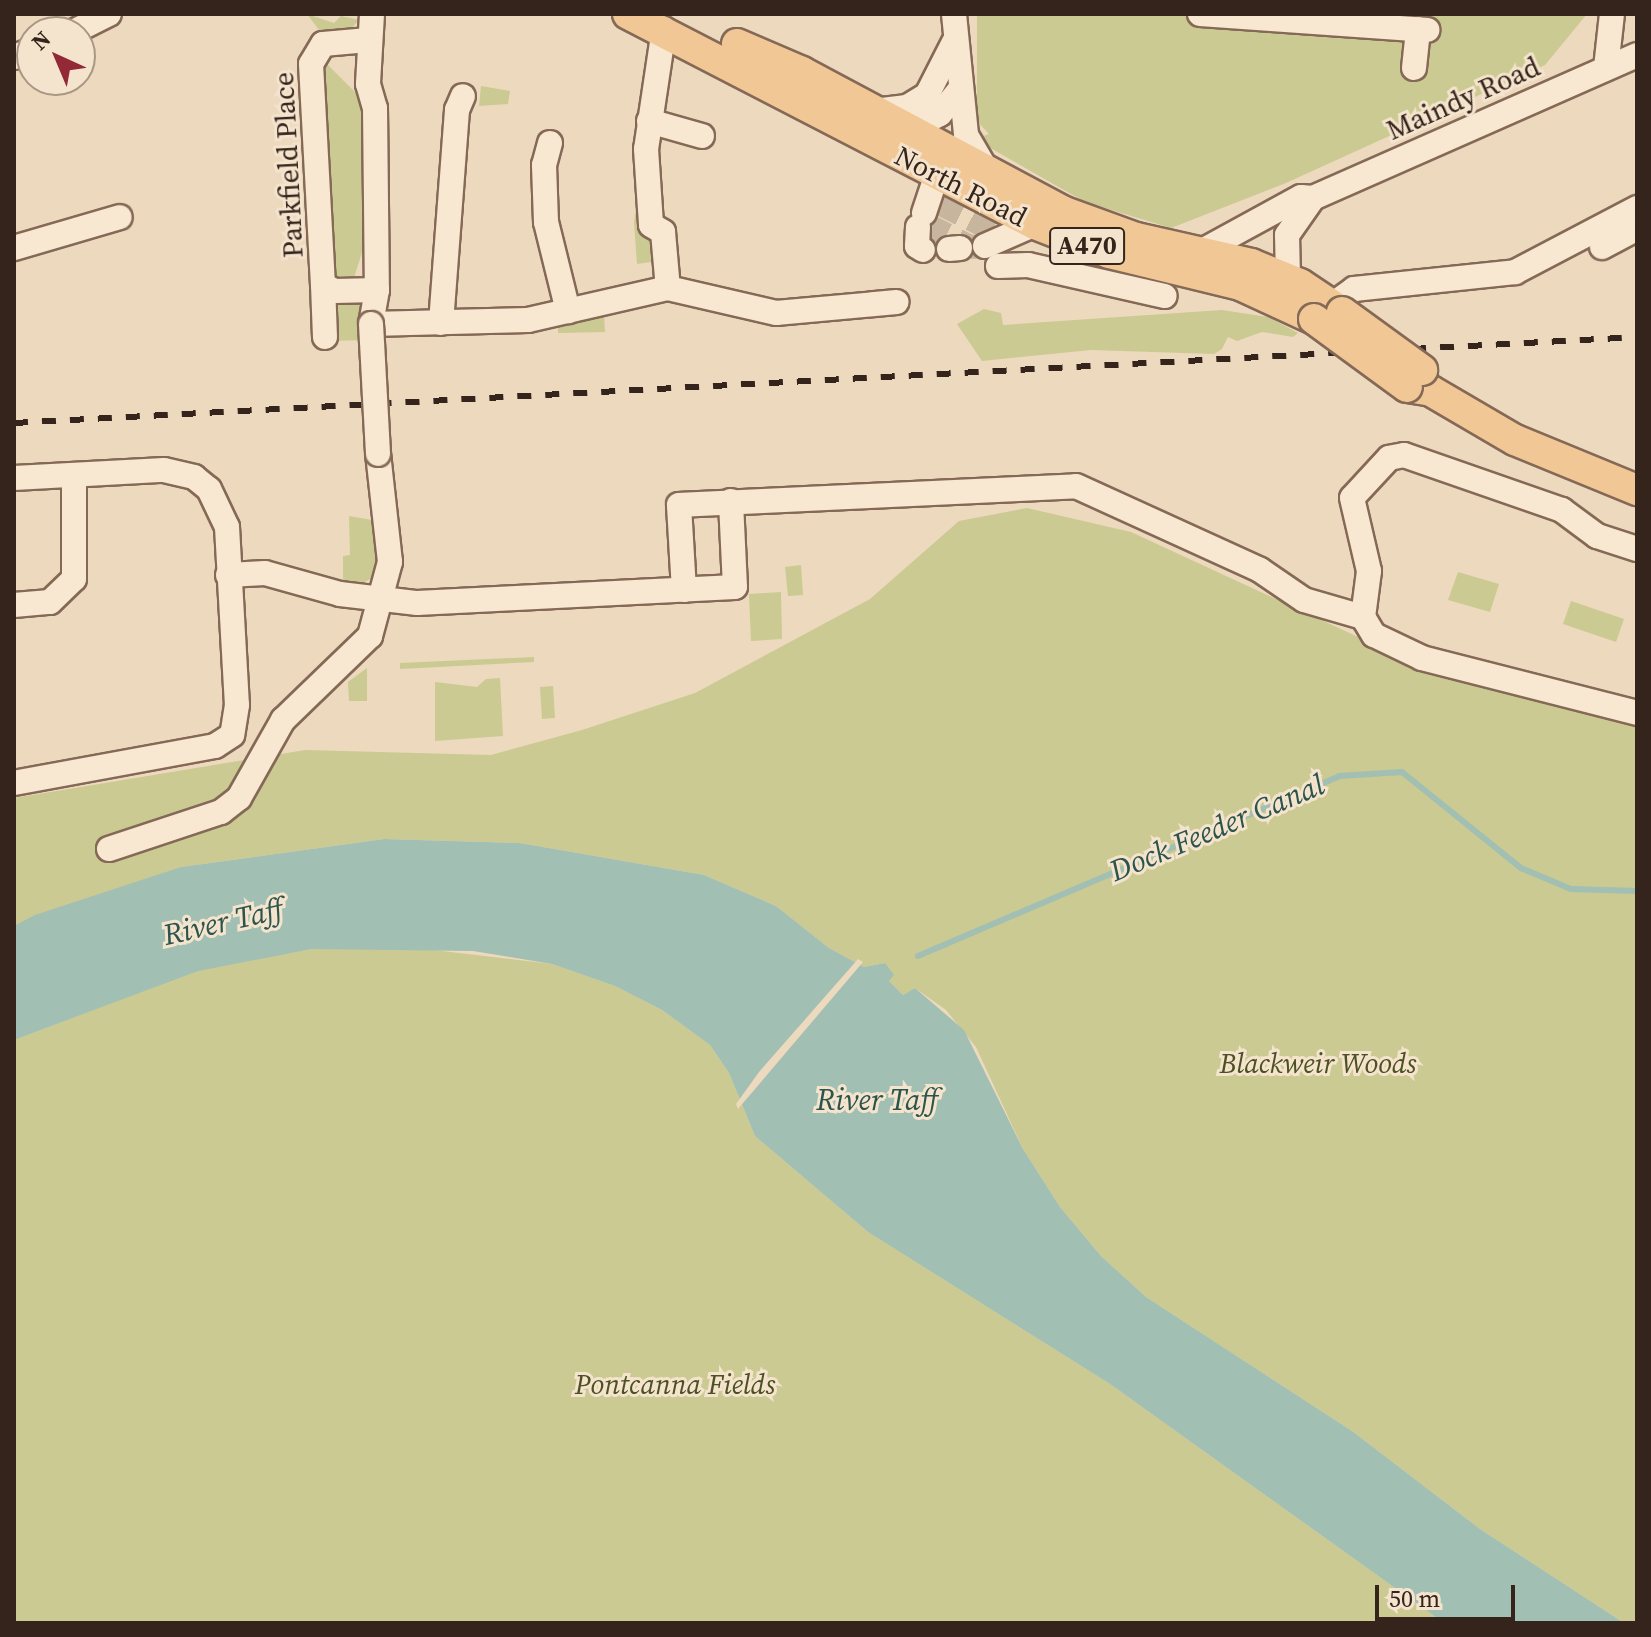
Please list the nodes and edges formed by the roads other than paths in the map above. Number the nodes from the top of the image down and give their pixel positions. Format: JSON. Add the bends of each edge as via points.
{"nodes":[{"id":1,"x":628,"y":14,"type":"edge"},
{"id":2,"x":954,"y":14,"type":"edge"},
{"id":3,"x":1200,"y":14,"type":"edge"},
{"id":4,"x":1612,"y":14,"type":"edge"},
{"id":5,"x":1346,"y":19,"type":"edge"},
{"id":6,"x":671,"y":22,"type":"edge"},
{"id":7,"x":368,"y":24,"type":"edge"},
{"id":8,"x":954,"y":42,"type":"junction"},
{"id":9,"x":1637,"y":55,"type":"edge"},
{"id":10,"x":1414,"y":68,"type":"dead end"},
{"id":11,"x":1606,"y":68,"type":"junction"},
{"id":12,"x":961,"y":88,"type":"junction"},
{"id":13,"x":463,"y":96,"type":"dead end"},
{"id":14,"x":649,"y":121,"type":"junction"},
{"id":15,"x":873,"y":125,"type":"junction"},
{"id":16,"x":909,"y":133,"type":"junction"},
{"id":17,"x":702,"y":136,"type":"dead end"},
{"id":18,"x":550,"y":143,"type":"dead end"},
{"id":19,"x":992,"y":177,"type":"junction"},
{"id":20,"x":1313,"y":198,"type":"junction"},
{"id":21,"x":1637,"y":208,"type":"edge"},
{"id":22,"x":120,"y":217,"type":"dead end"},
{"id":23,"x":1637,"y":228,"type":"edge"},
{"id":24,"x":1001,"y":241,"type":"junction"},
{"id":25,"x":1602,"y":247,"type":"dead end"},
{"id":26,"x":14,"y":248,"type":"edge"},
{"id":27,"x":1202,"y":251,"type":"junction"},
{"id":28,"x":1105,"y":267,"type":"junction"},
{"id":29,"x":667,"y":278,"type":"dead end"},
{"id":30,"x":1288,"y":278,"type":"junction"},
{"id":31,"x":323,"y":285,"type":"junction"},
{"id":32,"x":377,"y":290,"type":"junction"},
{"id":33,"x":1165,"y":296,"type":"dead end"},
{"id":34,"x":897,"y":302,"type":"dead end"},
{"id":35,"x":568,"y":311,"type":"junction"},
{"id":36,"x":1329,"y":312,"type":"junction"},
{"id":37,"x":441,"y":323,"type":"junction"},
{"id":38,"x":371,"y":324,"type":"junction"},
{"id":39,"x":325,"y":337,"type":"dead end"},
{"id":40,"x":74,"y":477,"type":"junction"},
{"id":41,"x":14,"y":478,"type":"edge"},
{"id":42,"x":1637,"y":490,"type":"edge"},
{"id":43,"x":731,"y":501,"type":"junction"},
{"id":44,"x":1637,"y":549,"type":"edge"},
{"id":45,"x":228,"y":575,"type":"junction"},
{"id":46,"x":684,"y":590,"type":"junction"},
{"id":47,"x":382,"y":597,"type":"junction"},
{"id":48,"x":14,"y":605,"type":"edge"},
{"id":49,"x":1363,"y":617,"type":"junction"},
{"id":50,"x":1637,"y":713,"type":"edge"},
{"id":51,"x":14,"y":783,"type":"edge"},
{"id":52,"x":109,"y":849,"type":"dead end"}],
"edges":[{"from":1,"to":6,"type":"main road","name":"North Road","number":"A470"},
{"from":2,"to":8,"type":"street"},
{"from":3,"to":5,"type":"street"},
{"from":4,"to":11,"type":"street"},
{"from":5,"to":10,"type":"street","via":[[1422,30]]},
{"from":6,"to":14,"type":"street"},
{"from":6,"to":15,"type":"main road","name":"North Road","number":"A470"},
{"from":7,"to":31,"type":"street","name":"Parkfield Place","via":[[323,44],[311,64]]},
{"from":7,"to":32,"type":"street","name":"Parkfield Place","via":[[368,84],[375,108]]},
{"from":8,"to":12,"type":"street","via":[[961,55]]},
{"from":8,"to":15,"type":"street","via":[[927,95]]},
{"from":9,"to":11,"type":"street","name":"Maindy Road"},
{"from":11,"to":20,"type":"street","name":"Maindy Road"},
{"from":12,"to":16,"type":"street","via":[[940,114]]},
{"from":12,"to":19,"type":"street","via":[[966,135]]},
{"from":13,"to":37,"type":"street","via":[[457,110]]},
{"from":14,"to":17,"type":"street"},
{"from":14,"to":29,"type":"street","via":[[651,225],[663,232]]},
{"from":15,"to":16,"type":"main road","name":"North Road","number":"A470"},
{"from":15,"to":24,"type":"main road","name":"North Road","number":"A470","via":[[929,210]]},
{"from":16,"to":19,"type":"main road","name":"North Road","number":"A470"},
{"from":18,"to":35,"type":"street","via":[[544,165],[546,222]]},
{"from":19,"to":27,"type":"main road","name":"North Road","number":"A470","via":[[1104,228]]},
{"from":20,"to":27,"type":"street","name":"Maindy Road","via":[[1301,197]]},
{"from":20,"to":30,"type":"street","via":[[1287,235]]},
{"from":21,"to":36,"type":"street","via":[[1515,272],[1354,289]]},
{"from":22,"to":26,"type":"street"},
{"from":23,"to":25,"type":"street"},
{"from":24,"to":28,"type":"main road","name":"North Road","number":"A470"},
{"from":24,"to":28,"type":"street","via":[[1028,265]]},
{"from":27,"to":30,"type":"main road","name":"North Road","number":"A470"},
{"from":28,"to":33,"type":"street"},
{"from":28,"to":36,"type":"main road","name":"North Road","number":"A470","via":[[1240,285]]},
{"from":30,"to":36,"type":"main road","name":"North Road","number":"A470"},
{"from":31,"to":32,"type":"street","name":"Parkfield Place","via":[[335,291]]},
{"from":31,"to":39,"type":"street","name":"Parkfield Place"},
{"from":32,"to":38,"type":"street","name":"Parkfield Place"},
{"from":34,"to":35,"type":"street","via":[[776,313],[668,288]]},
{"from":35,"to":37,"type":"street","via":[[528,320]]},
{"from":36,"to":42,"type":"main road","name":"North Road","number":"A470","bridge":true,"via":[[1422,370],[1442,398],[1564,463]]},
{"from":37,"to":38,"type":"street"},
{"from":38,"to":47,"type":"street","name":"Parkfield Place","bridge":true,"via":[[390,562]]},
{"from":40,"to":41,"type":"street"},
{"from":40,"to":45,"type":"street","via":[[164,470],[194,477],[223,512]]},
{"from":40,"to":48,"type":"street","via":[[74,579],[50,602]]},
{"from":43,"to":46,"type":"street","via":[[735,587]]},
{"from":43,"to":46,"type":"street","via":[[679,505]]},
{"from":43,"to":49,"type":"street","via":[[1076,486],[1260,570],[1304,600]]},
{"from":44,"to":49,"type":"street","via":[[1597,536],[1548,505],[1404,455],[1389,458],[1352,498],[1369,571]]},
{"from":45,"to":47,"type":"street","via":[[254,574],[362,598]]},
{"from":45,"to":51,"type":"street","via":[[237,705],[232,735],[215,746]]},
{"from":46,"to":47,"type":"street","via":[[443,602]]},
{"from":47,"to":52,"type":"street","name":"Parkfield Place","via":[[370,636],[283,720],[239,798],[200,820]]},
{"from":49,"to":50,"type":"street","via":[[1374,635],[1422,658]]}]}
